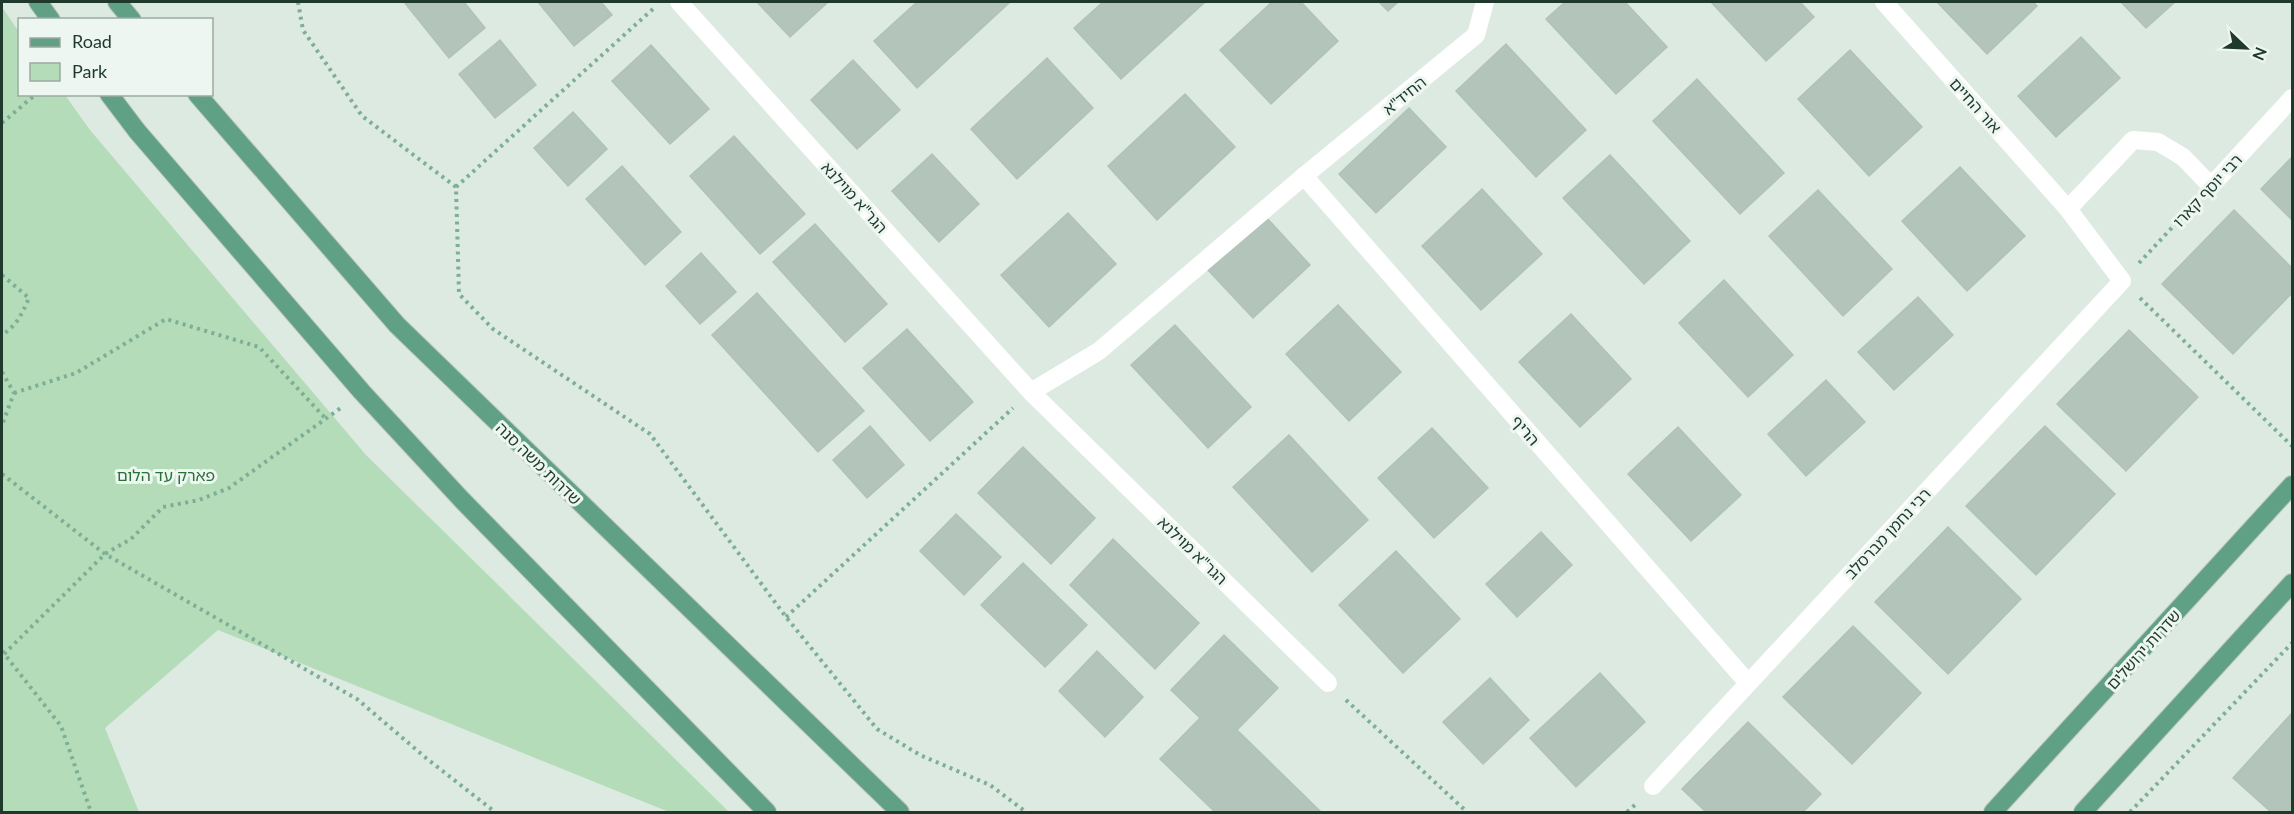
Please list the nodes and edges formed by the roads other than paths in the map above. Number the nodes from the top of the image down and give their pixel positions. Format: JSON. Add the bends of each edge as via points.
{"nodes":[{"id":1,"x":38,"y":2,"type":"edge"},
{"id":2,"x":117,"y":2,"type":"edge"},
{"id":3,"x":679,"y":2,"type":"edge"},
{"id":4,"x":1485,"y":2,"type":"edge"},
{"id":5,"x":1884,"y":2,"type":"edge"},
{"id":6,"x":50,"y":18,"type":"edge"},
{"id":7,"x":130,"y":18,"type":"edge"},
{"id":8,"x":111,"y":96,"type":"edge"},
{"id":9,"x":199,"y":96,"type":"edge"},
{"id":10,"x":2292,"y":98,"type":"edge"},
{"id":11,"x":1304,"y":176,"type":"junction"},
{"id":12,"x":2068,"y":209,"type":"junction"},
{"id":13,"x":2122,"y":281,"type":"joint"},
{"id":14,"x":1031,"y":392,"type":"junction"},
{"id":15,"x":2292,"y":485,"type":"edge"},
{"id":16,"x":2292,"y":583,"type":"edge"},
{"id":17,"x":1328,"y":683,"type":"road end"},
{"id":18,"x":1748,"y":683,"type":"junction"},
{"id":19,"x":1653,"y":786,"type":"dead end"},
{"id":20,"x":767,"y":813,"type":"edge"},
{"id":21,"x":900,"y":813,"type":"edge"},
{"id":22,"x":1993,"y":813,"type":"edge"},
{"id":23,"x":2083,"y":813,"type":"edge"}],
"edges":[{"from":1,"to":6,"type":"main road"},
{"from":2,"to":7,"type":"main road"},
{"from":3,"to":14,"type":"street","name":"הגר\"א מוילנא"},
{"from":4,"to":11,"type":"street","name":"החיד\"א","via":[[1476,35]]},
{"from":5,"to":12,"type":"street","name":"אור החיים"},
{"from":8,"to":20,"type":"main road","via":[[362,392]]},
{"from":9,"to":21,"type":"main road","name":"שדרות משה סנה","via":[[397,325]]},
{"from":10,"to":12,"type":"street","name":"רבי יוסף קארו","via":[[2211,186],[2183,157],[2158,142],[2133,140]]},
{"from":11,"to":14,"type":"street","via":[[1099,351]]},
{"from":11,"to":18,"type":"street","name":"הריף"},
{"from":12,"to":13,"type":"street","name":"אור החיים"},
{"from":13,"to":18,"type":"street","name":"רבי נחמן מברסלב"},
{"from":14,"to":17,"type":"street","name":"הגר\"א מוילנא"},
{"from":15,"to":22,"type":"main road","name":"שדרות ירושלים"},
{"from":16,"to":23,"type":"main road"},
{"from":18,"to":19,"type":"street","name":"רבי נחמן מברסלב"}]}
